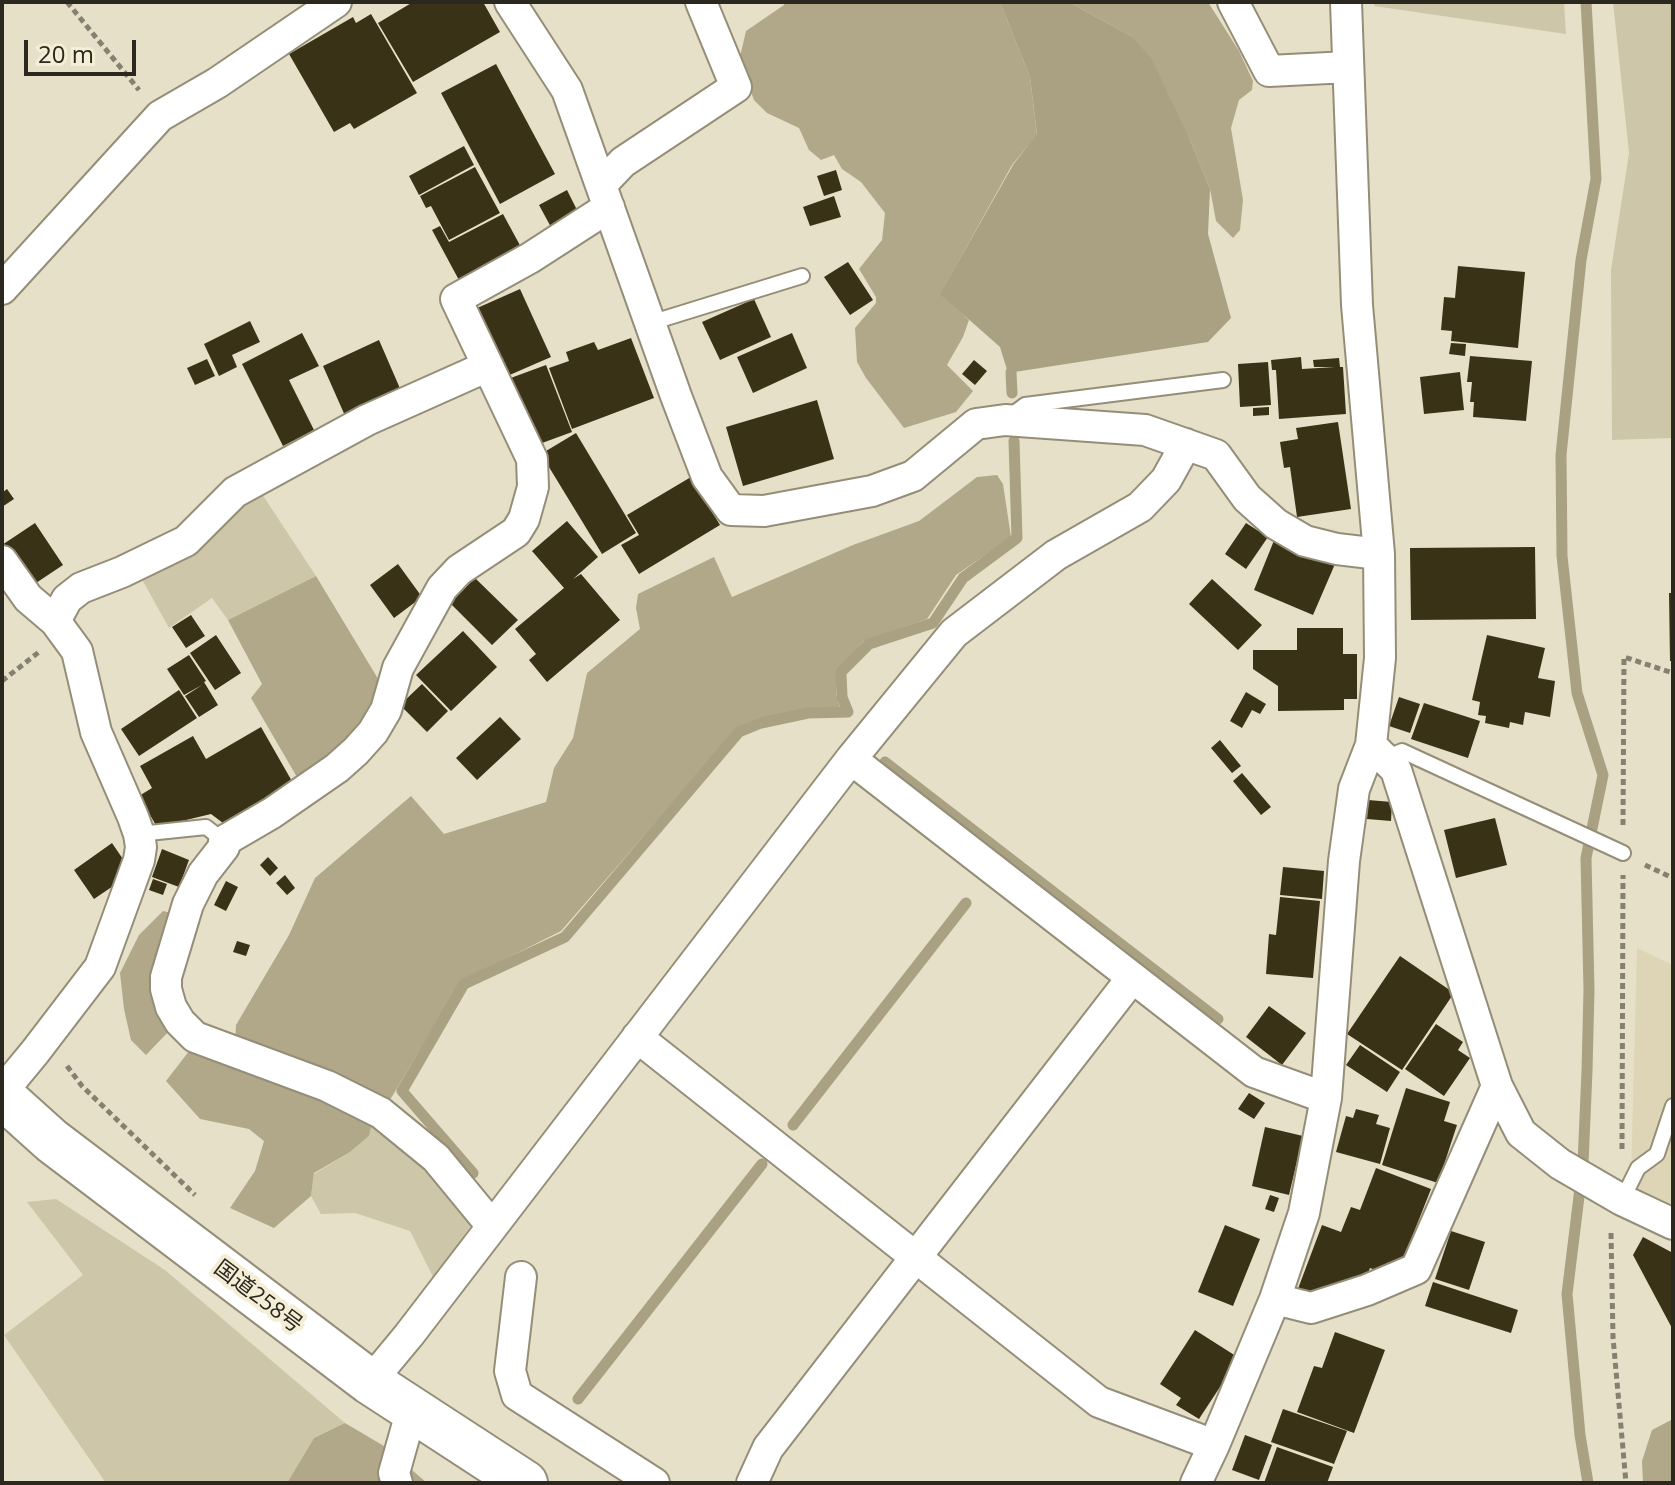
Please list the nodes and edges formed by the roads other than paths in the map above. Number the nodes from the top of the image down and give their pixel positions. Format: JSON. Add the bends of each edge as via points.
{"nodes":[{"id":1,"x":336,"y":2,"type":"edge"},
{"id":2,"x":510,"y":2,"type":"edge"},
{"id":3,"x":701,"y":2,"type":"edge"},
{"id":4,"x":1233,"y":2,"type":"edge"},
{"id":5,"x":1346,"y":2,"type":"edge"},
{"id":6,"x":1348,"y":67,"type":"junction"},
{"id":7,"x":605,"y":196,"type":"junction"},
{"id":8,"x":802,"y":276,"type":"dead end"},
{"id":9,"x":2,"y":289,"type":"edge"},
{"id":10,"x":650,"y":323,"type":"junction"},
{"id":11,"x":488,"y":366,"type":"junction"},
{"id":12,"x":1223,"y":380,"type":"dead end"},
{"id":13,"x":1005,"y":420,"type":"junction"},
{"id":14,"x":1186,"y":444,"type":"junction"},
{"id":15,"x":1379,"y":554,"type":"junction"},
{"id":16,"x":2,"y":561,"type":"edge"},
{"id":17,"x":59,"y":627,"type":"junction"},
{"id":18,"x":1378,"y":752,"type":"junction"},
{"id":19,"x":851,"y":759,"type":"junction"},
{"id":20,"x":139,"y":834,"type":"junction"},
{"id":21,"x":224,"y":841,"type":"junction"},
{"id":22,"x":1617,"y":850,"type":"road end"},
{"id":23,"x":1132,"y":978,"type":"junction"},
{"id":24,"x":637,"y":1037,"type":"junction"},
{"id":25,"x":1497,"y":1086,"type":"junction"},
{"id":26,"x":2,"y":1094,"type":"edge"},
{"id":27,"x":1326,"y":1098,"type":"junction"},
{"id":28,"x":1673,"y":1106,"type":"edge"},
{"id":29,"x":1613,"y":1195,"type":"junction"},
{"id":30,"x":1673,"y":1224,"type":"edge"},
{"id":31,"x":492,"y":1226,"type":"junction"},
{"id":32,"x":916,"y":1258,"type":"junction"},
{"id":33,"x":521,"y":1277,"type":"dead end"},
{"id":34,"x":1275,"y":1299,"type":"junction"},
{"id":35,"x":370,"y":1382,"type":"junction"},
{"id":36,"x":412,"y":1409,"type":"junction"},
{"id":37,"x":1214,"y":1445,"type":"junction"},
{"id":38,"x":397,"y":1483,"type":"edge"},
{"id":39,"x":525,"y":1483,"type":"edge"},
{"id":40,"x":654,"y":1483,"type":"edge"},
{"id":41,"x":752,"y":1483,"type":"edge"},
{"id":42,"x":1196,"y":1483,"type":"edge"}],
"edges":[{"from":1,"to":9,"type":"street","via":[[160,116]]},
{"from":2,"to":7,"type":"street","via":[[567,90]]},
{"from":3,"to":7,"type":"street","via":[[736,87],[623,162]]},
{"from":4,"to":6,"type":"street","via":[[1269,71]]},
{"from":5,"to":6,"type":"street"},
{"from":6,"to":15,"type":"street","via":[[1357,305]]},
{"from":7,"to":10,"type":"street"},
{"from":7,"to":11,"type":"street","via":[[530,258],[456,299]]},
{"from":8,"to":10,"type":"lane"},
{"from":10,"to":13,"type":"street","via":[[707,477],[731,510],[764,511],[872,491],[913,476],[976,424]]},
{"from":11,"to":17,"type":"street","via":[[367,420],[235,492],[186,541],[81,588],[67,599]]},
{"from":11,"to":21,"type":"street","via":[[532,459],[533,487],[524,519],[516,532],[459,570],[442,588],[398,668],[386,710],[356,751]]},
{"from":12,"to":13,"type":"lane","via":[[1025,405]]},
{"from":13,"to":14,"type":"street","via":[[1145,430]]},
{"from":14,"to":15,"type":"street","via":[[1216,455],[1247,498],[1305,541]]},
{"from":14,"to":19,"type":"street","via":[[1166,480],[1140,507],[1056,555],[954,633]]},
{"from":15,"to":18,"type":"street"},
{"from":16,"to":17,"type":"street","via":[[28,598]]},
{"from":17,"to":20,"type":"street","via":[[77,651],[96,732]]},
{"from":18,"to":22,"type":"lane","via":[[1402,751]]},
{"from":18,"to":25,"type":"street","via":[[1396,770]]},
{"from":18,"to":27,"type":"street","via":[[1354,789]]},
{"from":19,"to":23,"type":"street"},
{"from":19,"to":24,"type":"street"},
{"from":20,"to":21,"type":"lane","via":[[206,827]]},
{"from":20,"to":26,"type":"street","via":[[139,860],[100,967]]},
{"from":21,"to":31,"type":"street","via":[[188,904],[166,977],[171,1007],[180,1022],[195,1037],[327,1086],[381,1113],[436,1158]]},
{"from":23,"to":27,"type":"street","via":[[1254,1072]]},
{"from":23,"to":32,"type":"street"},
{"from":24,"to":31,"type":"street"},
{"from":24,"to":32,"type":"street"},
{"from":25,"to":29,"type":"street","via":[[1521,1133]]},
{"from":25,"to":34,"type":"street","via":[[1416,1269],[1311,1308]]},
{"from":26,"to":35,"type":"highway","name":"国道258号","via":[[52,1141]]},
{"from":27,"to":34,"type":"street","via":[[1304,1213]]},
{"from":28,"to":29,"type":"lane","via":[[1657,1154]]},
{"from":29,"to":30,"type":"street"},
{"from":31,"to":35,"type":"street"},
{"from":32,"to":37,"type":"street","via":[[1099,1402]]},
{"from":32,"to":41,"type":"street","via":[[768,1448]]},
{"from":33,"to":40,"type":"street","via":[[510,1371],[517,1395]]},
{"from":34,"to":37,"type":"street"},
{"from":35,"to":36,"type":"highway","name":"国道258号"},
{"from":36,"to":38,"type":"street","via":[[394,1473]]},
{"from":36,"to":39,"type":"highway","name":"国道258号"},
{"from":37,"to":42,"type":"street"}]}
